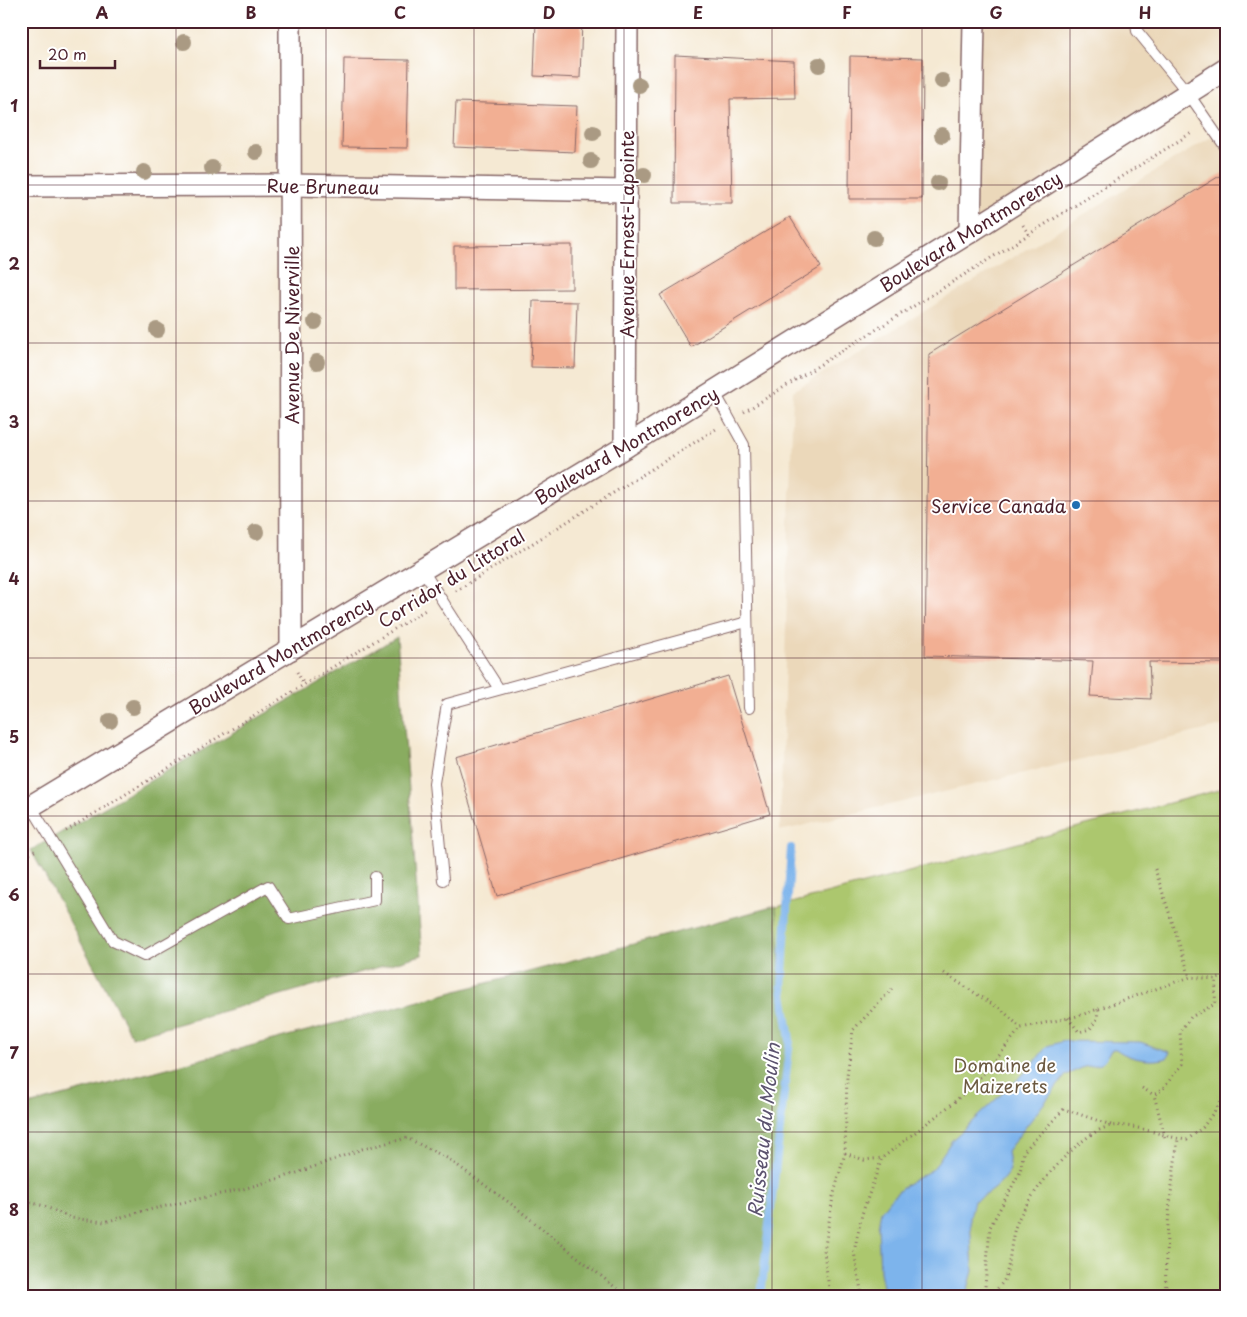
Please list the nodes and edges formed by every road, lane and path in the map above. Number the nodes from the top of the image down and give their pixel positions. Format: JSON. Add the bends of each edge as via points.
{"nodes":[{"id":1,"x":290,"y":21,"type":"edge"},
{"id":2,"x":626,"y":21,"type":"edge"},
{"id":3,"x":974,"y":21,"type":"edge"},
{"id":4,"x":1136,"y":21,"type":"edge"},
{"id":5,"x":1226,"y":69,"type":"edge"},
{"id":6,"x":1188,"y":93,"type":"junction"},
{"id":7,"x":1208,"y":123,"type":"junction"},
{"id":8,"x":1226,"y":148,"type":"edge"},
{"id":9,"x":291,"y":185,"type":"junction"},
{"id":10,"x":21,"y":186,"type":"edge"},
{"id":11,"x":626,"y":191,"type":"junction"},
{"id":12,"x":970,"y":232,"type":"junction"},
{"id":13,"x":714,"y":391,"type":"junction"},
{"id":14,"x":730,"y":420,"type":"junction"},
{"id":15,"x":625,"y":447,"type":"junction"},
{"id":16,"x":422,"y":569,"type":"junction"},
{"id":17,"x":443,"y":599,"type":"junction"},
{"id":18,"x":747,"y":622,"type":"junction"},
{"id":19,"x":291,"y":649,"type":"junction"},
{"id":20,"x":499,"y":689,"type":"junction"},
{"id":21,"x":749,"y":708,"type":"dead end"},
{"id":22,"x":26,"y":809,"type":"edge"},
{"id":23,"x":52,"y":841,"type":"junction"},
{"id":24,"x":21,"y":859,"type":"edge"},
{"id":25,"x":1156,"y":868,"type":"dead end"},
{"id":26,"x":375,"y":877,"type":"dead end"},
{"id":27,"x":443,"y":880,"type":"dead end"},
{"id":28,"x":944,"y":973,"type":"dead end"},
{"id":29,"x":1190,"y":977,"type":"junction"},
{"id":30,"x":1226,"y":977,"type":"edge"},
{"id":31,"x":1216,"y":979,"type":"junction"},
{"id":32,"x":892,"y":989,"type":"dead end"},
{"id":33,"x":1098,"y":1009,"type":"junction"},
{"id":34,"x":1067,"y":1018,"type":"junction"},
{"id":35,"x":1021,"y":1028,"type":"junction"},
{"id":36,"x":1142,"y":1088,"type":"dead end"},
{"id":37,"x":1154,"y":1095,"type":"junction"},
{"id":38,"x":1226,"y":1095,"type":"edge"},
{"id":39,"x":1112,"y":1126,"type":"junction"},
{"id":40,"x":1165,"y":1137,"type":"junction"},
{"id":41,"x":1178,"y":1139,"type":"junction"},
{"id":42,"x":845,"y":1152,"type":"junction"},
{"id":43,"x":882,"y":1158,"type":"junction"},
{"id":44,"x":21,"y":1200,"type":"edge"},
{"id":45,"x":626,"y":1296,"type":"edge"},
{"id":46,"x":830,"y":1296,"type":"edge"},
{"id":47,"x":862,"y":1296,"type":"edge"},
{"id":48,"x":987,"y":1296,"type":"edge"},
{"id":49,"x":991,"y":1296,"type":"edge"},
{"id":50,"x":1166,"y":1296,"type":"edge"}],
"edges":[{"from":1,"to":9,"type":"street","name":"Avenue De Niverville"},
{"from":2,"to":11,"type":"street","name":"Avenue Ernest-Lapointe"},
{"from":3,"to":12,"type":"street"},
{"from":4,"to":6,"type":"lane","via":[[1138,31]]},
{"from":5,"to":6,"type":"street","name":"Boulevard Montmorency"},
{"from":6,"to":7,"type":"lane"},
{"from":6,"to":12,"type":"street","name":"Boulevard Montmorency"},
{"from":7,"to":8,"type":"lane"},
{"from":7,"to":14,"type":"path","name":"Corridor du Littoral"},
{"from":9,"to":10,"type":"street","name":"Rue Bruneau"},
{"from":9,"to":11,"type":"street","name":"Rue Bruneau"},
{"from":9,"to":19,"type":"street","name":"Avenue De Niverville"},
{"from":11,"to":15,"type":"street","name":"Avenue Ernest-Lapointe"},
{"from":12,"to":13,"type":"street","name":"Boulevard Montmorency"},
{"from":13,"to":14,"type":"lane"},
{"from":13,"to":15,"type":"street","name":"Boulevard Montmorency"},
{"from":14,"to":17,"type":"path","name":"Corridor du Littoral"},
{"from":14,"to":18,"type":"lane","via":[[744,444]]},
{"from":15,"to":16,"type":"street","name":"Boulevard Montmorency"},
{"from":16,"to":17,"type":"lane"},
{"from":16,"to":19,"type":"street","name":"Boulevard Montmorency"},
{"from":17,"to":20,"type":"lane"},
{"from":17,"to":23,"type":"path","name":"Corridor du Littoral"},
{"from":18,"to":20,"type":"lane"},
{"from":18,"to":21,"type":"lane"},
{"from":19,"to":22,"type":"street","name":"Boulevard Montmorency"},
{"from":20,"to":27,"type":"lane","via":[[447,704],[434,783]]},
{"from":22,"to":23,"type":"lane"},
{"from":23,"to":24,"type":"path","name":"Corridor du Littoral"},
{"from":23,"to":26,"type":"lane","via":[[112,941],[144,956],[268,886],[289,919],[375,900]]},
{"from":25,"to":29,"type":"path"},
{"from":28,"to":35,"type":"path","via":[[1003,1011]]},
{"from":29,"to":31,"type":"path"},
{"from":29,"to":33,"type":"path"},
{"from":30,"to":31,"type":"path"},
{"from":31,"to":37,"type":"path","via":[[1215,1004],[1191,1017],[1180,1031],[1182,1064],[1163,1089]]},
{"from":32,"to":42,"type":"path","via":[[853,1030],[847,1076]]},
{"from":33,"to":34,"type":"path"},
{"from":33,"to":34,"type":"path","via":[[1090,1029],[1079,1032]]},
{"from":34,"to":35,"type":"path"},
{"from":35,"to":43,"type":"path","via":[[978,1080]]},
{"from":36,"to":37,"type":"path"},
{"from":37,"to":40,"type":"path"},
{"from":38,"to":41,"type":"path","via":[[1204,1128],[1187,1140]]},
{"from":39,"to":40,"type":"path","via":[[1140,1129]]},
{"from":39,"to":48,"type":"path","via":[[1064,1109],[1024,1151],[1020,1172],[990,1227]]},
{"from":39,"to":49,"type":"path","via":[[1100,1130],[1057,1163],[1034,1194],[1016,1225],[1005,1279]]},
{"from":40,"to":41,"type":"path"},
{"from":41,"to":50,"type":"path","via":[[1169,1202]]},
{"from":42,"to":43,"type":"path","via":[[864,1160]]},
{"from":42,"to":46,"type":"path","via":[[824,1252]]},
{"from":43,"to":47,"type":"path","via":[[862,1214],[854,1252]]},
{"from":44,"to":45,"type":"path","via":[[71,1218],[106,1222],[242,1189],[407,1138],[448,1158],[514,1206]]}]}
